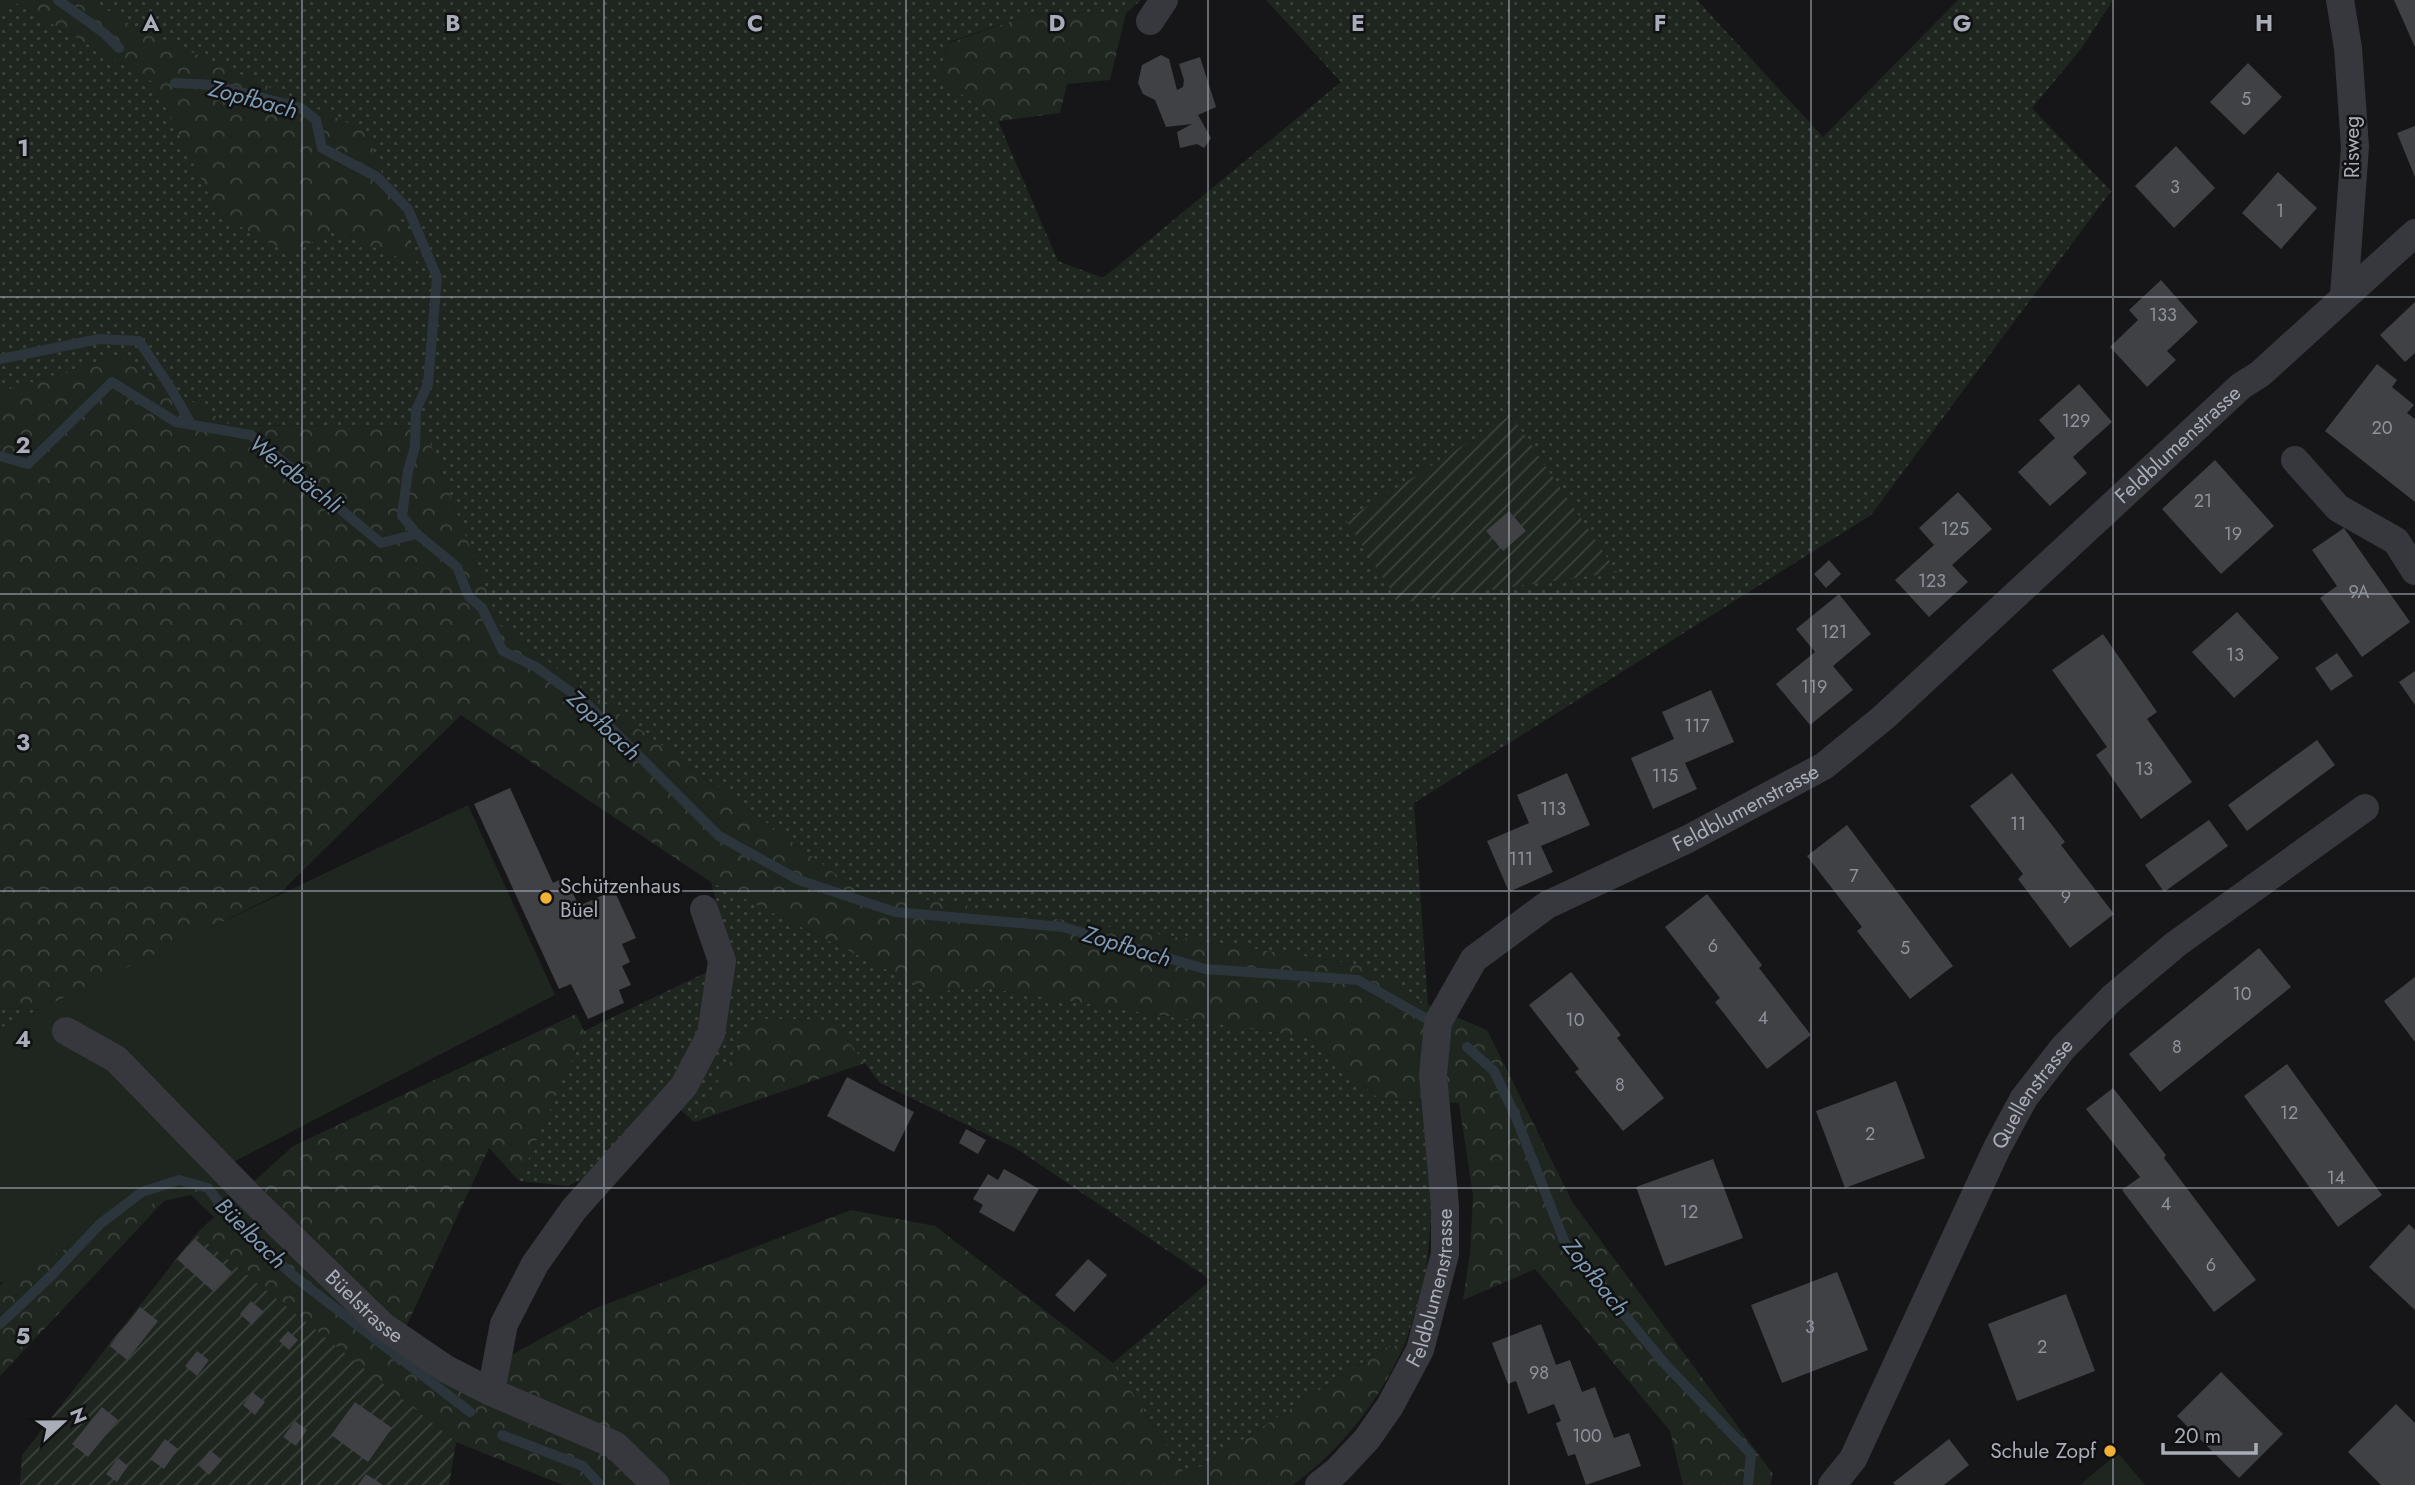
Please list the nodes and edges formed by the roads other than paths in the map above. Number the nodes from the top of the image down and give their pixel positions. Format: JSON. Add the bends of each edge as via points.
{"nodes":[{"id":1,"x":2340,"y":0,"type":"edge"},
{"id":2,"x":2415,"y":233,"type":"edge"},
{"id":3,"x":2344,"y":295,"type":"junction"},
{"id":4,"x":2295,"y":460,"type":"dead end"},
{"id":5,"x":2415,"y":571,"type":"edge"},
{"id":6,"x":2365,"y":808,"type":"dead end"},
{"id":7,"x":704,"y":909,"type":"dead end"},
{"id":8,"x":66,"y":1031,"type":"dead end"},
{"id":9,"x":492,"y":1392,"type":"junction"},
{"id":10,"x":656,"y":1485,"type":"edge"},
{"id":11,"x":1319,"y":1485,"type":"edge"},
{"id":12,"x":1832,"y":1485,"type":"edge"}],
"edges":[{"from":1,"to":3,"type":"street","name":"Risweg","via":[[2355,147]]},
{"from":2,"to":3,"type":"street","name":"Feldblumenstrasse"},
{"from":3,"to":11,"type":"street","name":"Feldblumenstrasse","via":[[1884,717],[1824,766],[1688,839],[1547,905],[1474,959],[1438,1022],[1433,1075],[1445,1254],[1420,1350],[1367,1439]]},
{"from":4,"to":5,"type":"street","via":[[2338,508],[2396,541]]},
{"from":6,"to":12,"type":"street","name":"Quellenstrasse","via":[[2176,944],[2112,998],[2063,1048],[2024,1098],[1853,1459]]},
{"from":7,"to":9,"type":"street","via":[[722,961],[711,1034],[684,1086],[574,1209],[535,1264],[504,1324]]},
{"from":8,"to":9,"type":"street","name":"Büelstrasse","via":[[116,1059],[383,1326],[446,1369]]},
{"from":9,"to":10,"type":"street","name":"Büelstrasse","via":[[615,1445]]}]}
